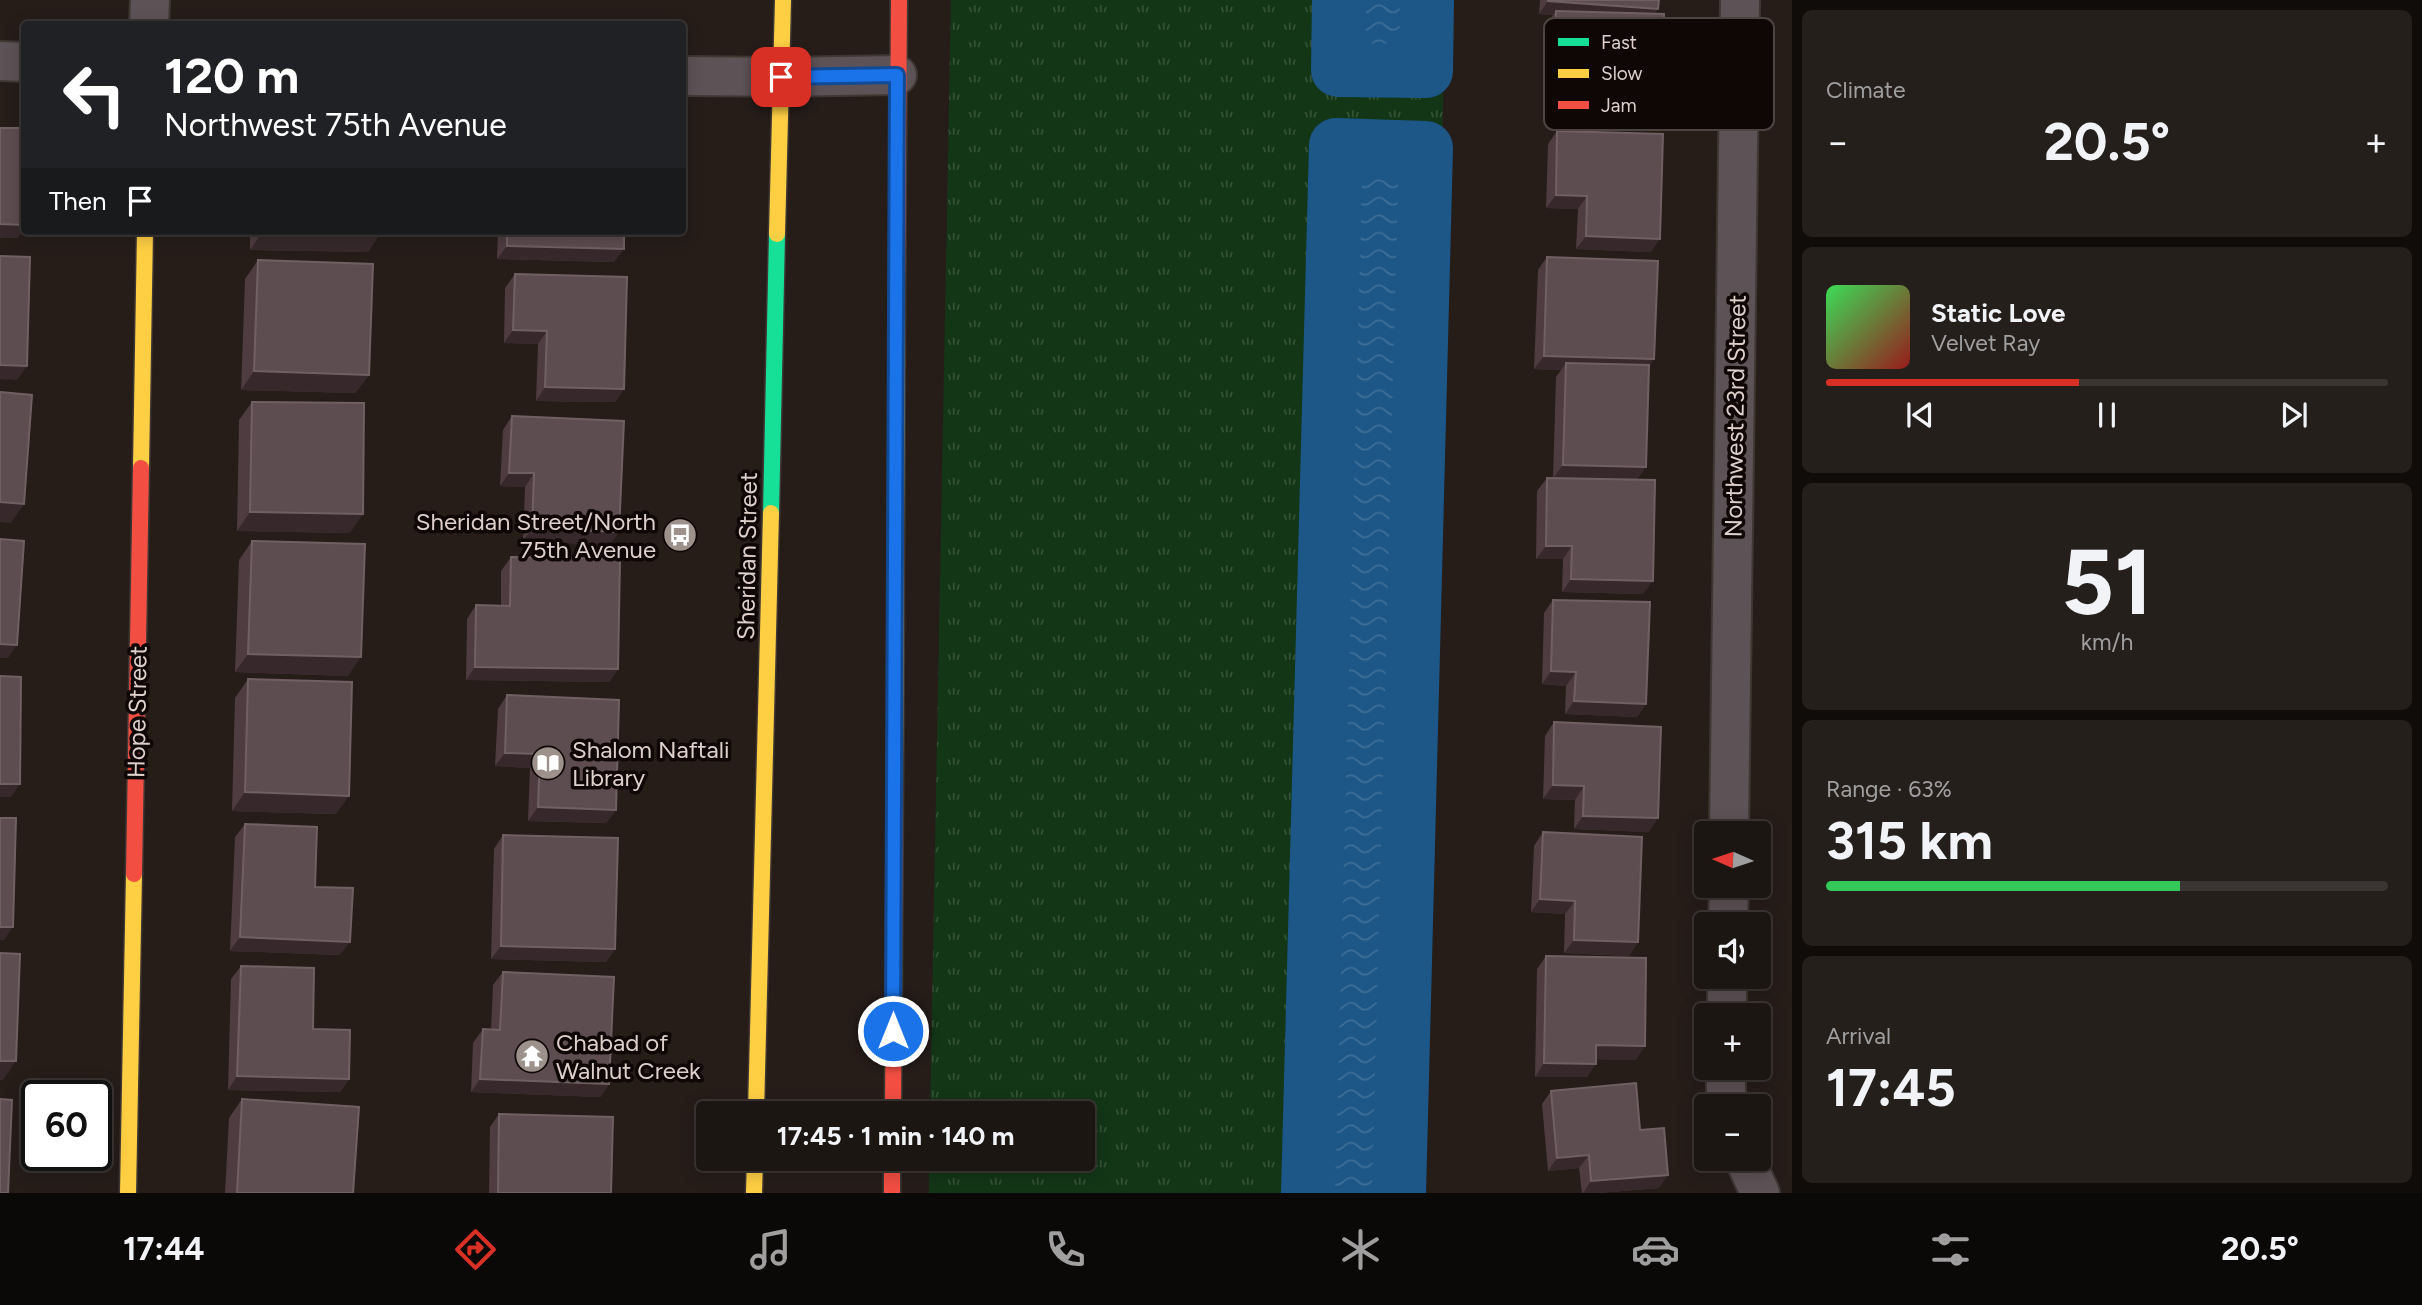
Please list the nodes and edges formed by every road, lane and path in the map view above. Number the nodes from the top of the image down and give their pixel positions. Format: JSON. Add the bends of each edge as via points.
{"nodes":[{"id":1,"x":150,"y":0,"type":"edge"},
{"id":2,"x":783,"y":0,"type":"edge"},
{"id":3,"x":899,"y":0,"type":"edge"},
{"id":4,"x":1740,"y":0,"type":"edge"},
{"id":5,"x":1740,"y":18,"type":"edge"},
{"id":6,"x":149,"y":21,"type":"edge"},
{"id":7,"x":0,"y":61,"type":"edge"},
{"id":8,"x":21,"y":62,"type":"edge"},
{"id":9,"x":897,"y":75,"type":"junction"},
{"id":10,"x":686,"y":76,"type":"edge"},
{"id":11,"x":781,"y":77,"type":"junction"},
{"id":12,"x":1738,"y":130,"type":"edge"},
{"id":13,"x":145,"y":235,"type":"edge"},
{"id":14,"x":1729,"y":821,"type":"edge"},
{"id":15,"x":756,"y":1101,"type":"edge"},
{"id":16,"x":892,"y":1101,"type":"edge"},
{"id":17,"x":755,"y":1171,"type":"edge"},
{"id":18,"x":892,"y":1171,"type":"edge"},
{"id":19,"x":1750,"y":1171,"type":"edge"},
{"id":20,"x":128,"y":1193,"type":"edge"},
{"id":21,"x":754,"y":1193,"type":"edge"},
{"id":22,"x":892,"y":1193,"type":"edge"},
{"id":23,"x":1760,"y":1193,"type":"edge"}],
"edges":[{"from":1,"to":6,"type":"street"},
{"from":2,"to":11,"type":"main road","name":"Sheridan Street"},
{"from":3,"to":9,"type":"main road"},
{"from":4,"to":5,"type":"street","name":"Northwest 23rd Street"},
{"from":7,"to":8,"type":"street"},
{"from":9,"to":11,"type":"street"},
{"from":9,"to":16,"type":"main road"},
{"from":10,"to":11,"type":"street"},
{"from":11,"to":15,"type":"main road","name":"Sheridan Street"},
{"from":12,"to":14,"type":"street","name":"Northwest 23rd Street"},
{"from":13,"to":20,"type":"main road","name":"Hope Street"},
{"from":17,"to":21,"type":"main road"},
{"from":18,"to":22,"type":"main road"},
{"from":19,"to":23,"type":"street"}]}
